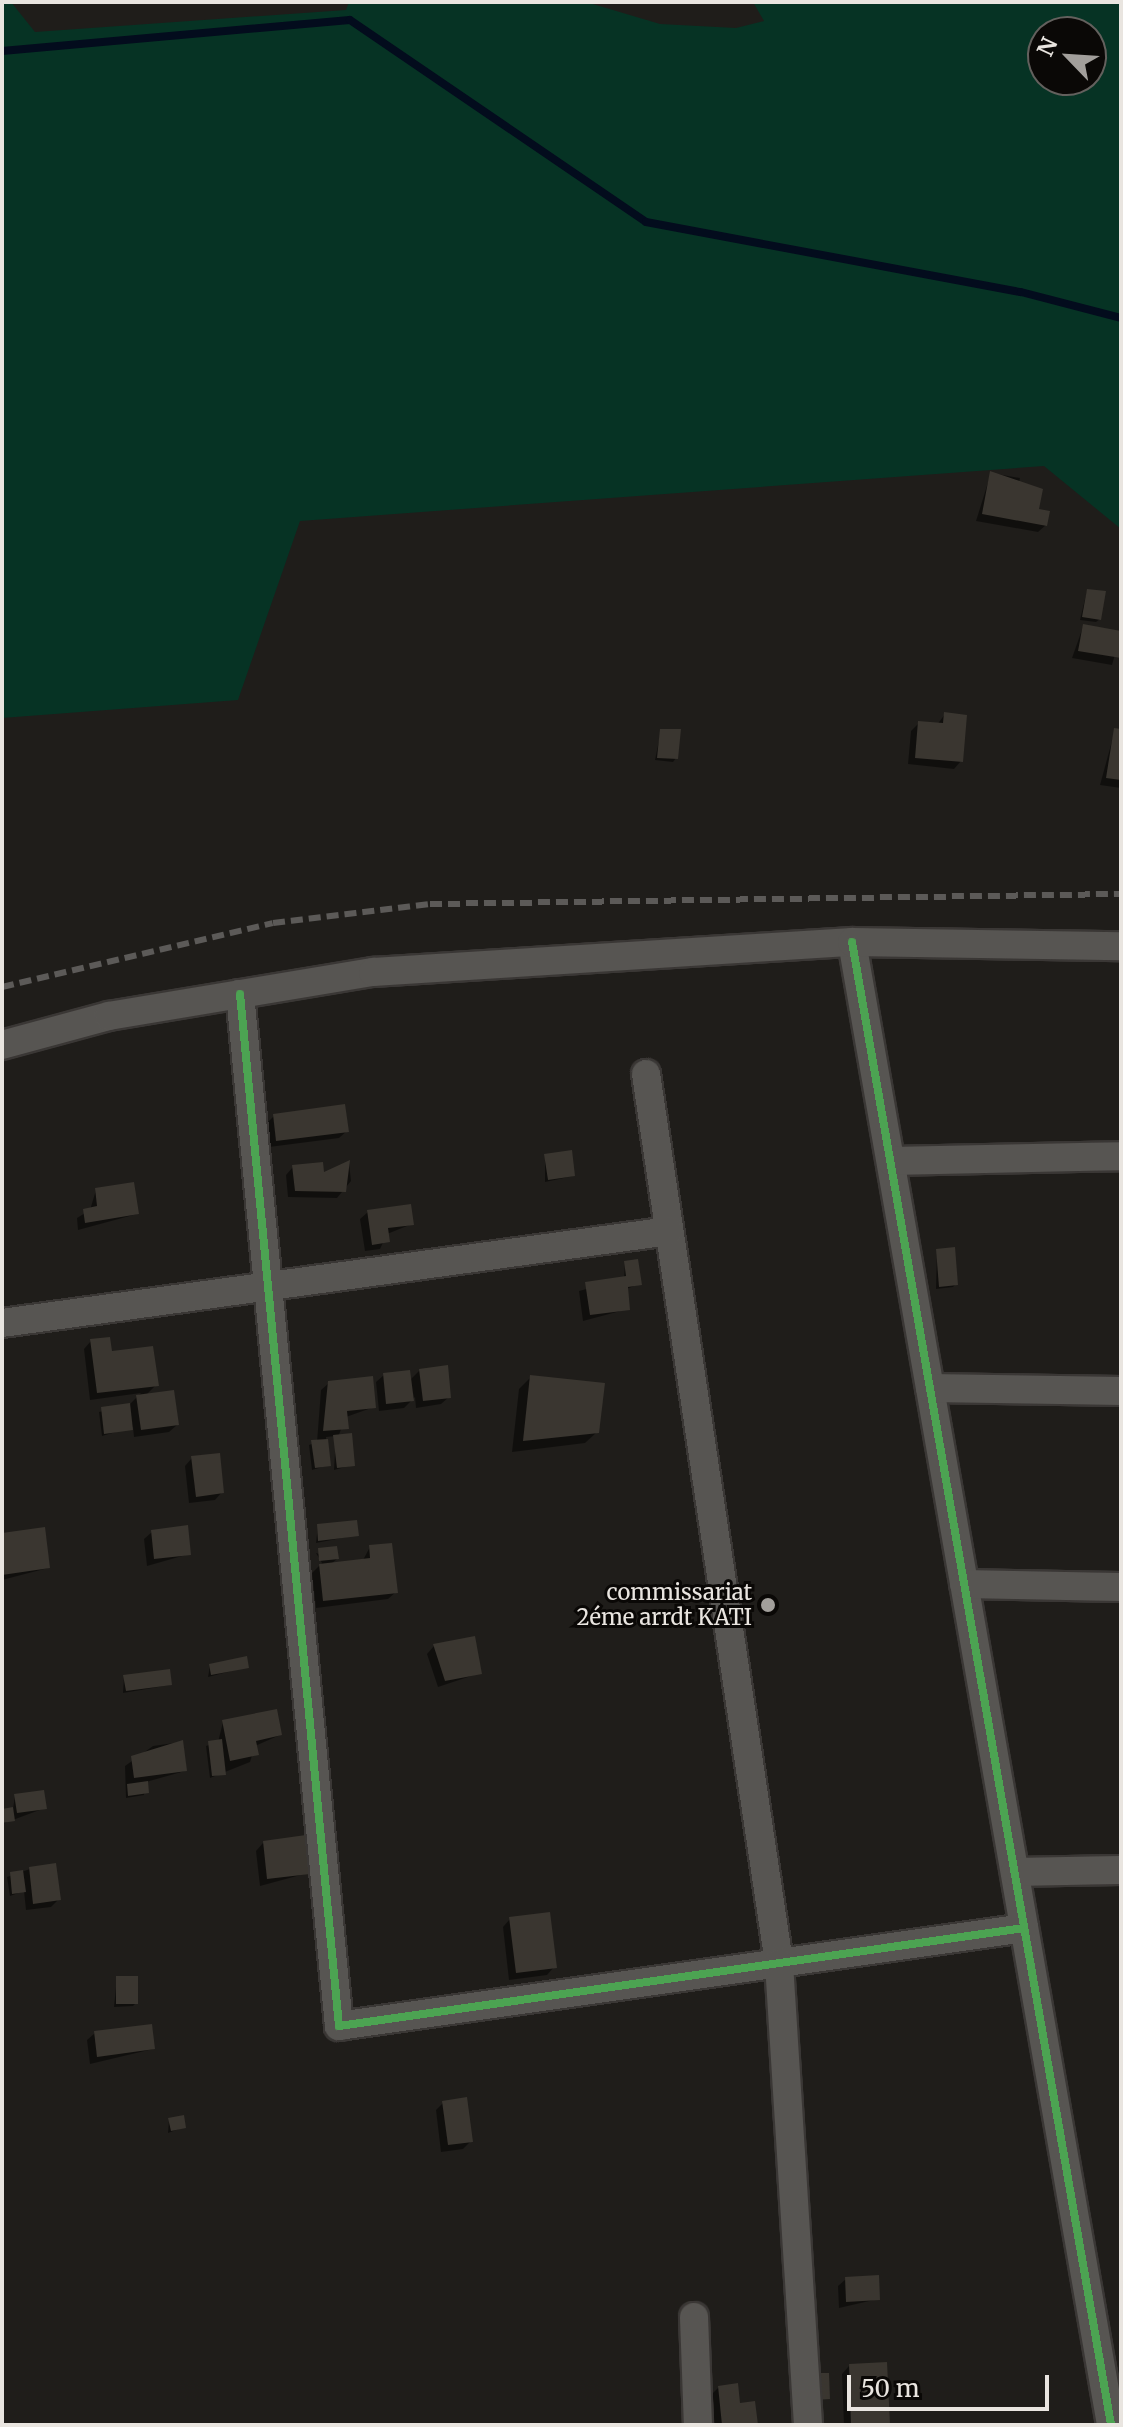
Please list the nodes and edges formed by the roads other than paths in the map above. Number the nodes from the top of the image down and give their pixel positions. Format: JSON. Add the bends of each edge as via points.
{"nodes":[{"id":1,"x":852,"y":942,"type":"junction"},
{"id":2,"x":1121,"y":946,"type":"edge"},
{"id":3,"x":240,"y":994,"type":"junction"},
{"id":4,"x":2,"y":1045,"type":"edge"},
{"id":5,"x":646,"y":1074,"type":"dead end"},
{"id":6,"x":1121,"y":1156,"type":"edge"},
{"id":7,"x":891,"y":1161,"type":"junction"},
{"id":8,"x":669,"y":1231,"type":"junction"},
{"id":9,"x":268,"y":1286,"type":"junction"},
{"id":10,"x":2,"y":1323,"type":"edge"},
{"id":11,"x":930,"y":1388,"type":"junction"},
{"id":12,"x":1121,"y":1391,"type":"edge"},
{"id":13,"x":964,"y":1584,"type":"junction"},
{"id":14,"x":1121,"y":1587,"type":"edge"},
{"id":15,"x":1121,"y":1870,"type":"edge"},
{"id":16,"x":1015,"y":1872,"type":"junction"},
{"id":17,"x":1024,"y":1928,"type":"junction"},
{"id":18,"x":779,"y":1963,"type":"junction"},
{"id":19,"x":694,"y":2317,"type":"dead end"},
{"id":20,"x":698,"y":2425,"type":"edge"},
{"id":21,"x":808,"y":2425,"type":"edge"},
{"id":22,"x":1111,"y":2425,"type":"edge"}],
"edges":[{"from":1,"to":2,"type":"street"},
{"from":1,"to":3,"type":"street","via":[[373,972]]},
{"from":1,"to":7,"type":"street"},
{"from":3,"to":4,"type":"street","via":[[109,1016]]},
{"from":3,"to":9,"type":"street"},
{"from":5,"to":8,"type":"street"},
{"from":6,"to":7,"type":"street"},
{"from":7,"to":11,"type":"street"},
{"from":8,"to":9,"type":"street"},
{"from":8,"to":18,"type":"street"},
{"from":9,"to":10,"type":"street"},
{"from":9,"to":18,"type":"street","via":[[339,2026]]},
{"from":11,"to":12,"type":"street"},
{"from":11,"to":13,"type":"street"},
{"from":13,"to":14,"type":"street"},
{"from":13,"to":16,"type":"street"},
{"from":15,"to":16,"type":"street"},
{"from":16,"to":17,"type":"street"},
{"from":17,"to":18,"type":"street"},
{"from":17,"to":22,"type":"street"},
{"from":18,"to":21,"type":"street"},
{"from":19,"to":20,"type":"street"}]}
